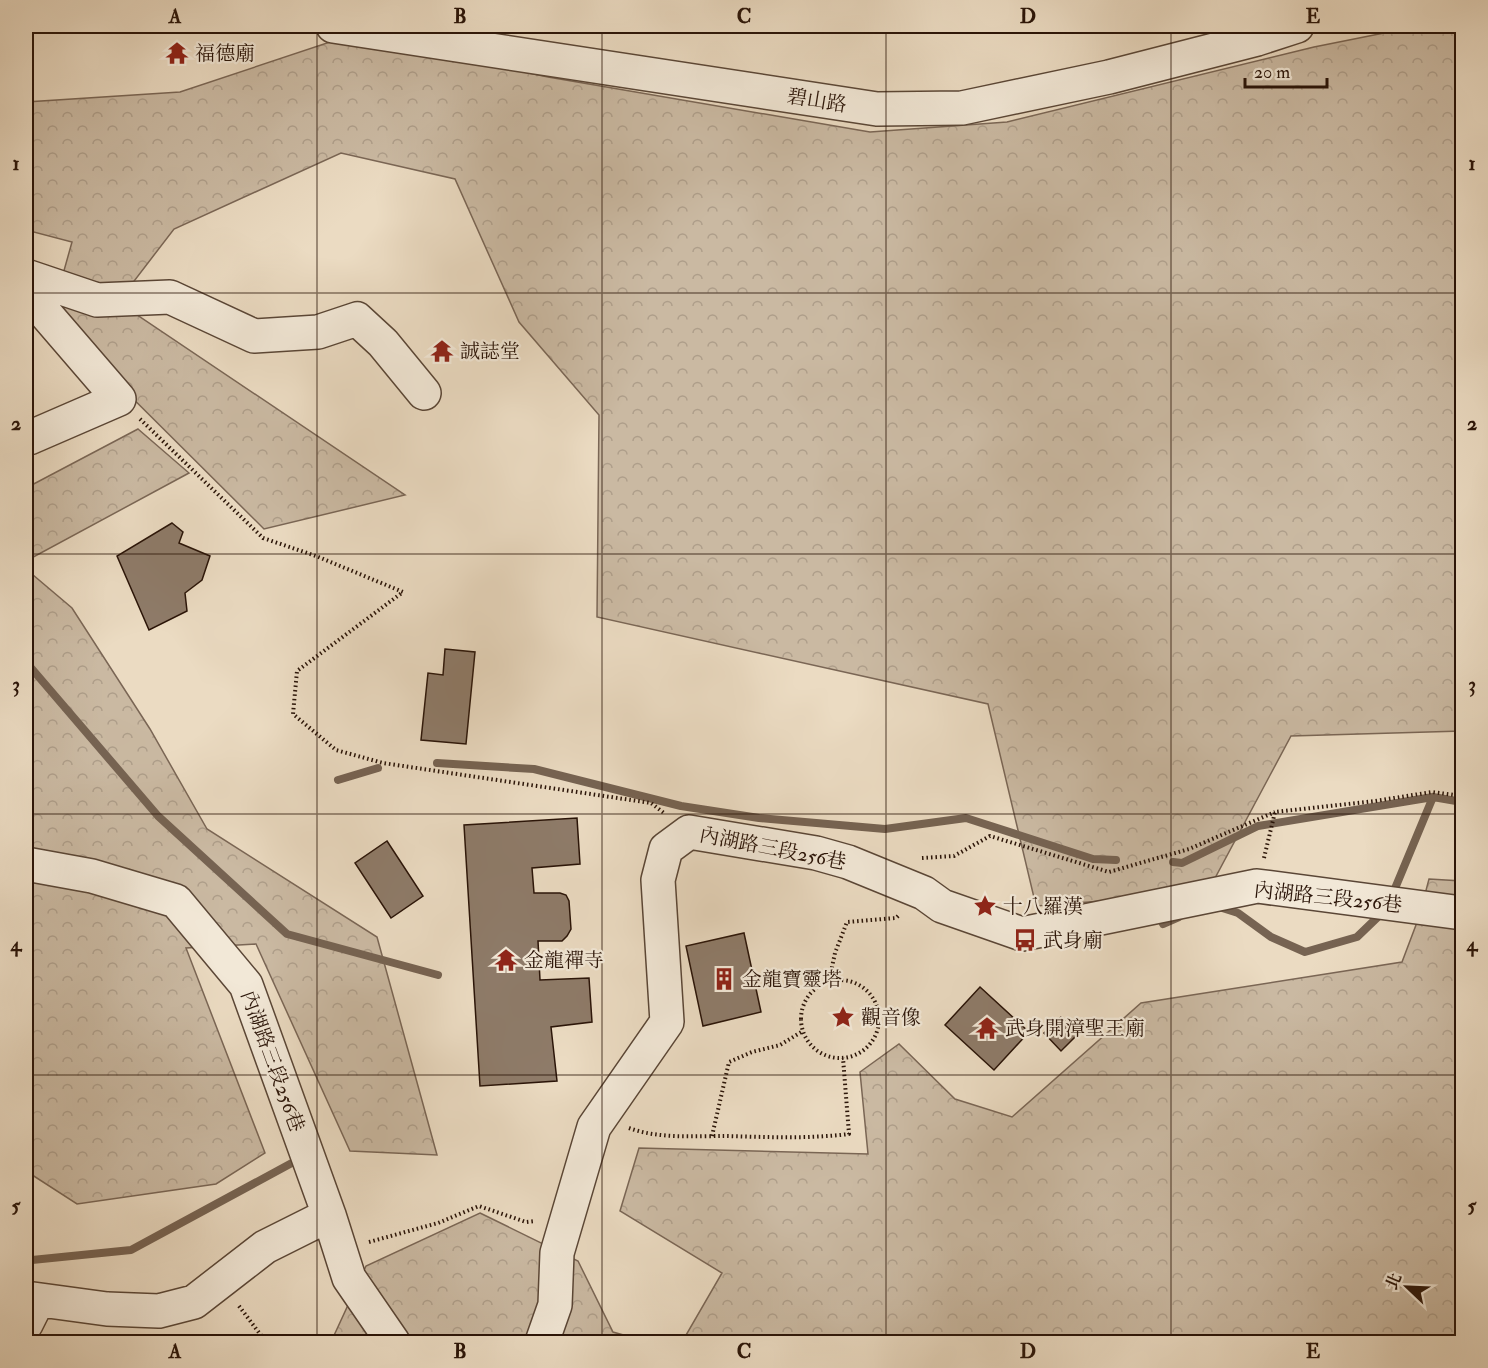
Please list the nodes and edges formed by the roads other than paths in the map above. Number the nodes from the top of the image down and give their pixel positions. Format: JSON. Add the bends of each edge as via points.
{"nodes":[{"id":1,"x":333,"y":26,"type":"edge"},
{"id":2,"x":1297,"y":26,"type":"edge"},
{"id":3,"x":26,"y":276,"type":"edge"},
{"id":4,"x":26,"y":291,"type":"edge"},
{"id":5,"x":424,"y":393,"type":"dead end"},
{"id":6,"x":29,"y":438,"type":"dead end"},
{"id":7,"x":26,"y":864,"type":"edge"},
{"id":8,"x":1462,"y":913,"type":"edge"},
{"id":9,"x":329,"y":1215,"type":"junction"},
{"id":10,"x":30,"y":1307,"type":"edge"},
{"id":11,"x":393,"y":1342,"type":"edge"},
{"id":12,"x":542,"y":1342,"type":"edge"}],
"edges":[{"from":1,"to":2,"type":"street","name":"碧山路","via":[[877,109],[962,108],[1109,77]]},
{"from":3,"to":5,"type":"street","via":[[97,300],[170,297],[254,336],[318,332],[357,319],[383,343]]},
{"from":4,"to":6,"type":"street","via":[[119,399]]},
{"from":7,"to":9,"type":"street","name":"內湖路三段256巷","via":[[92,876],[176,901],[246,985]]},
{"from":8,"to":12,"type":"street","name":"內湖路三段256巷","via":[[1257,886],[1022,934],[942,906],[924,893],[848,861],[689,832],[666,849],[658,880],[668,1022],[594,1127],[557,1253],[555,1305]]},
{"from":9,"to":10,"type":"street","via":[[265,1247],[194,1302],[159,1311]]},
{"from":9,"to":11,"type":"street","name":"內湖路三段256巷","via":[[349,1278]]}]}
